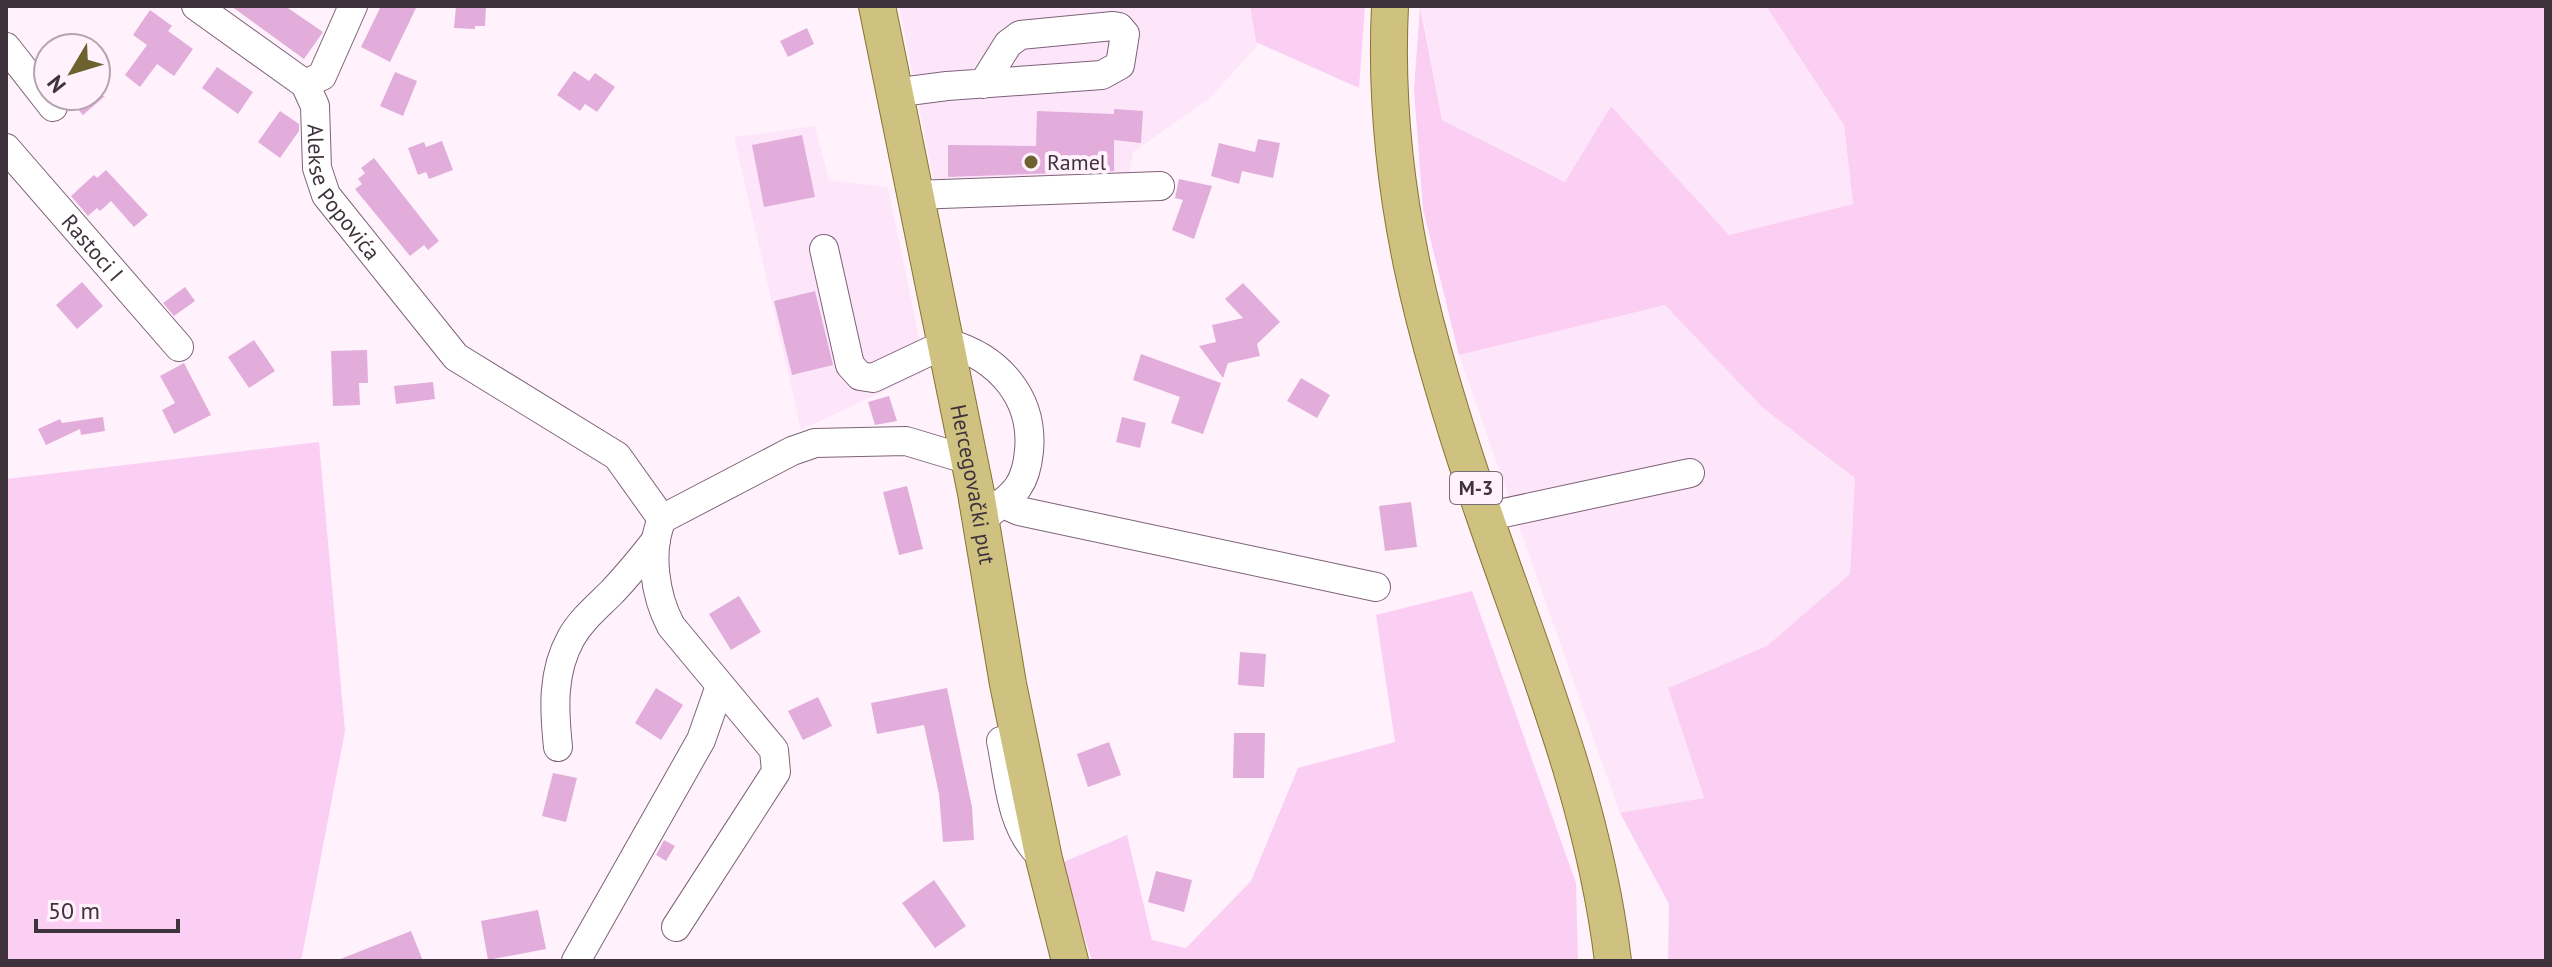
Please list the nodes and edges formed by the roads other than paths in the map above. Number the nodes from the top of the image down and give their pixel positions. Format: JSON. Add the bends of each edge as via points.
{"nodes":[{"id":1,"x":196,"y":6,"type":"edge"},
{"id":2,"x":353,"y":6,"type":"edge"},
{"id":3,"x":877,"y":6,"type":"edge"},
{"id":4,"x":1390,"y":6,"type":"edge"},
{"id":5,"x":6,"y":47,"type":"edge"},
{"id":6,"x":32,"y":80,"type":"edge"},
{"id":7,"x":305,"y":84,"type":"junction"},
{"id":8,"x":983,"y":84,"type":"dead end"},
{"id":9,"x":893,"y":93,"type":"junction"},
{"id":10,"x":6,"y":148,"type":"edge"},
{"id":11,"x":1160,"y":186,"type":"dead end"},
{"id":12,"x":914,"y":195,"type":"junction"},
{"id":13,"x":824,"y":249,"type":"dead end"},
{"id":14,"x":945,"y":344,"type":"junction"},
{"id":15,"x":179,"y":347,"type":"dead end"},
{"id":16,"x":969,"y":460,"type":"junction"},
{"id":17,"x":1690,"y":473,"type":"dead end"},
{"id":18,"x":991,"y":512,"type":"junction"},
{"id":19,"x":1485,"y":517,"type":"junction"},
{"id":20,"x":659,"y":529,"type":"junction"},
{"id":21,"x":1376,"y":587,"type":"dead end"},
{"id":22,"x":720,"y":686,"type":"junction"},
{"id":23,"x":558,"y":747,"type":"dead end"},
{"id":24,"x":676,"y":927,"type":"dead end"},
{"id":25,"x":576,"y":961,"type":"edge"},
{"id":26,"x":1070,"y":961,"type":"edge"},
{"id":27,"x":1613,"y":961,"type":"edge"}],
"edges":[{"from":1,"to":7,"type":"street"},
{"from":2,"to":7,"type":"street","via":[[327,68]]},
{"from":3,"to":9,"type":"main road","name":"Hercegovački put"},
{"from":4,"to":19,"type":"main road","number":"M-3","via":[[1391,142],[1405,238],[1424,322]]},
{"from":5,"to":6,"type":"street"},
{"from":7,"to":20,"type":"street","name":"Alekse Popovića","via":[[315,106],[317,168],[326,195],[456,357],[617,456]]},
{"from":8,"to":9,"type":"street"},
{"from":9,"to":12,"type":"main road","name":"Hercegovački put"},
{"from":10,"to":15,"type":"street","name":"Rastoci I"},
{"from":11,"to":12,"type":"street"},
{"from":12,"to":14,"type":"main road","name":"Hercegovački put"},
{"from":13,"to":14,"type":"street","via":[[850,365],[860,376],[873,378]]},
{"from":14,"to":16,"type":"main road","name":"Hercegovački put"},
{"from":14,"to":18,"type":"street","via":[[970,350],[993,364],[1014,388],[1025,412],[1027,464],[1018,487]]},
{"from":16,"to":18,"type":"main road","name":"Hercegovački put"},
{"from":16,"to":20,"type":"street","via":[[906,441],[815,443],[792,451]]},
{"from":17,"to":19,"type":"street"},
{"from":18,"to":21,"type":"street","via":[[1019,511]]},
{"from":18,"to":26,"type":"main road","name":"Hercegovački put","via":[[1008,684]]},
{"from":19,"to":27,"type":"main road","number":"M-3","via":[[1578,786]]},
{"from":20,"to":22,"type":"street","via":[[654,555],[661,607]]},
{"from":20,"to":23,"type":"street","via":[[638,564],[571,637],[554,697]]},
{"from":22,"to":24,"type":"street","via":[[774,750],[776,772]]},
{"from":22,"to":25,"type":"street","via":[[701,740]]}]}
